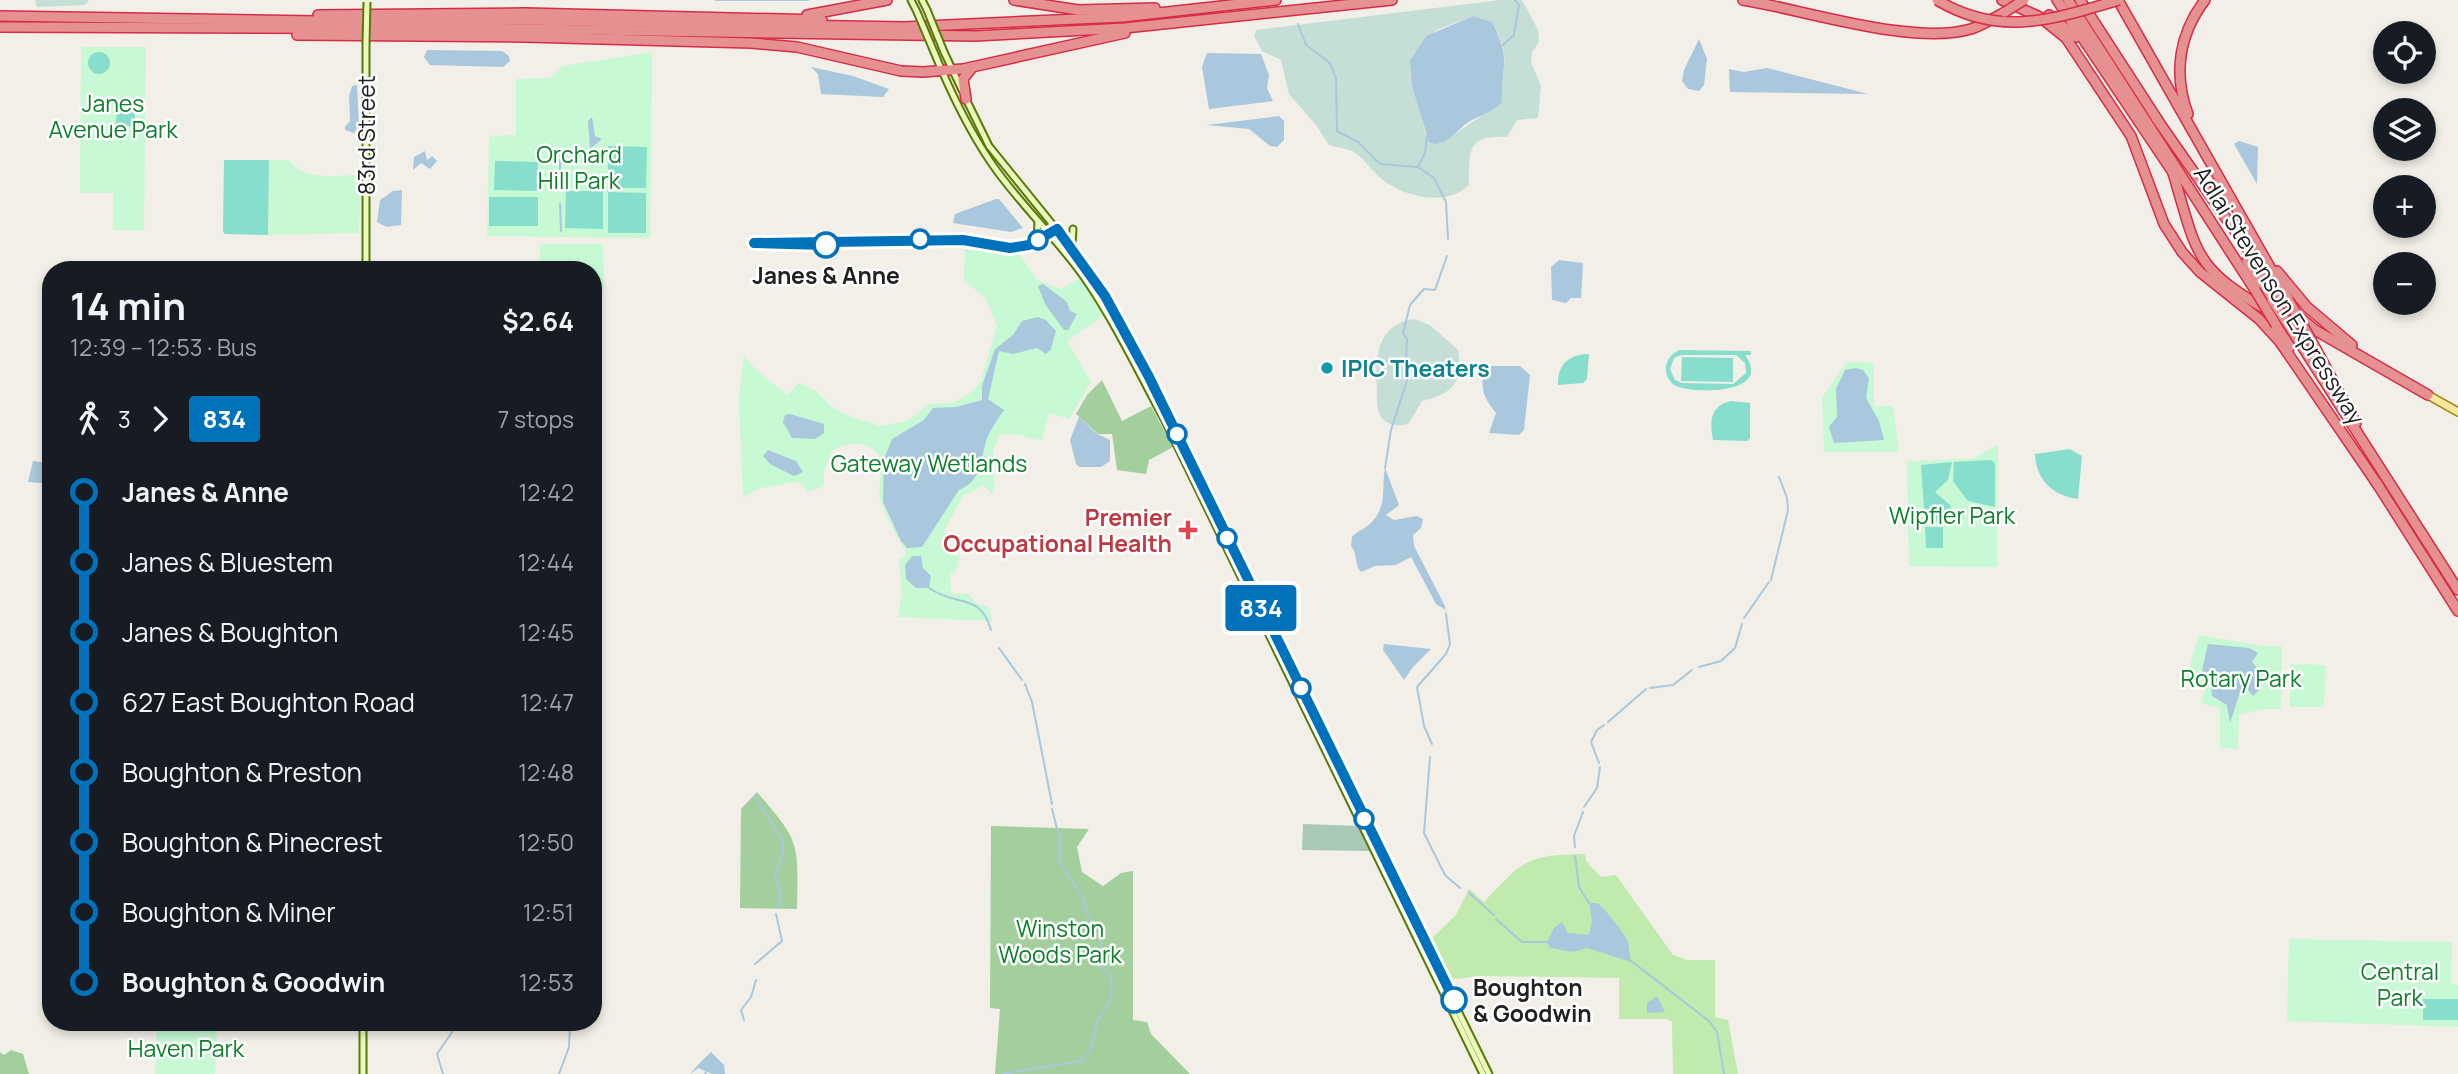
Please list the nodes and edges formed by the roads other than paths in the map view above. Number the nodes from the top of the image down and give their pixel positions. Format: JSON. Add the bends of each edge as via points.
{"nodes":[{"id":1,"x":886,"y":0,"type":"edge"},
{"id":2,"x":911,"y":0,"type":"edge"},
{"id":3,"x":922,"y":0,"type":"edge"},
{"id":4,"x":1014,"y":0,"type":"edge"},
{"id":5,"x":1276,"y":0,"type":"edge"},
{"id":6,"x":1392,"y":0,"type":"edge"},
{"id":7,"x":1743,"y":0,"type":"edge"},
{"id":8,"x":1937,"y":0,"type":"edge"},
{"id":9,"x":2002,"y":0,"type":"edge"},
{"id":10,"x":2012,"y":0,"type":"edge"},
{"id":11,"x":2024,"y":0,"type":"edge"},
{"id":12,"x":2057,"y":0,"type":"edge"},
{"id":13,"x":2068,"y":0,"type":"edge"},
{"id":14,"x":2080,"y":0,"type":"edge"},
{"id":15,"x":2118,"y":0,"type":"edge"},
{"id":16,"x":2205,"y":0,"type":"edge"},
{"id":17,"x":367,"y":1,"type":"edge"},
{"id":18,"x":1185,"y":10,"type":"junction"},
{"id":19,"x":0,"y":16,"type":"edge"},
{"id":20,"x":754,"y":18,"type":"junction"},
{"id":21,"x":233,"y":19,"type":"junction"},
{"id":22,"x":1170,"y":23,"type":"junction"},
{"id":23,"x":929,"y":26,"type":"junction"},
{"id":24,"x":0,"y":27,"type":"edge"},
{"id":25,"x":226,"y":29,"type":"junction"},
{"id":26,"x":922,"y":37,"type":"junction"},
{"id":27,"x":698,"y":41,"type":"junction"},
{"id":28,"x":979,"y":65,"type":"junction"},
{"id":29,"x":941,"y":69,"type":"junction"},
{"id":30,"x":953,"y":71,"type":"junction"},
{"id":31,"x":2106,"y":75,"type":"junction"},
{"id":32,"x":966,"y":99,"type":"junction"},
{"id":33,"x":2157,"y":118,"type":"junction"},
{"id":34,"x":2199,"y":142,"type":"junction"},
{"id":35,"x":2173,"y":173,"type":"junction"},
{"id":36,"x":1037,"y":218,"type":"junction"},
{"id":37,"x":1073,"y":229,"type":"dead end"},
{"id":38,"x":2249,"y":230,"type":"junction"},
{"id":39,"x":1037,"y":241,"type":"dead end"},
{"id":40,"x":1074,"y":251,"type":"junction"},
{"id":41,"x":2232,"y":256,"type":"junction"},
{"id":42,"x":366,"y":261,"type":"edge"},
{"id":43,"x":2414,"y":387,"type":"junction"},
{"id":44,"x":2428,"y":395,"type":"junction"},
{"id":45,"x":2458,"y":412,"type":"edge"},
{"id":46,"x":2378,"y":485,"type":"junction"},
{"id":47,"x":2394,"y":492,"type":"junction"},
{"id":48,"x":2458,"y":590,"type":"edge"},
{"id":49,"x":2458,"y":611,"type":"edge"},
{"id":50,"x":363,"y":1031,"type":"edge"},
{"id":51,"x":363,"y":1074,"type":"edge"},
{"id":52,"x":1483,"y":1074,"type":"edge"},
{"id":53,"x":1489,"y":1074,"type":"edge"}],
"edges":[{"from":1,"to":20,"type":"highway","via":[[803,16]]},
{"from":2,"to":29,"type":"main road","bridge":true},
{"from":3,"to":30,"type":"main road","bridge":true},
{"from":4,"to":18,"type":"highway","via":[[1078,10]]},
{"from":5,"to":18,"type":"highway"},
{"from":6,"to":22,"type":"highway"},
{"from":7,"to":11,"type":"highway","bridge":true,"via":[[1911,33],[1972,29]]},
{"from":8,"to":15,"type":"highway","bridge":true,"via":[[1972,15],[2019,23]]},
{"from":9,"to":46,"type":"highway","via":[[2040,17],[2066,38],[2131,136],[2164,223],[2182,252],[2280,342]]},
{"from":10,"to":31,"type":"highway","via":[[2064,25]]},
{"from":12,"to":31,"type":"highway"},
{"from":13,"to":41,"type":"highway","name":"Adlai Stevenson Expressway"},
{"from":14,"to":33,"type":"highway","name":"Adlai Stevenson Expressway"},
{"from":15,"to":34,"type":"highway"},
{"from":16,"to":34,"type":"highway","via":[[2192,18],[2179,66],[2183,99]]},
{"from":17,"to":42,"type":"main road","name":"83rd Street","bridge":true},
{"from":18,"to":23,"type":"highway"},
{"from":19,"to":21,"type":"highway"},
{"from":20,"to":21,"type":"highway","via":[[511,13]]},
{"from":20,"to":23,"type":"highway"},
{"from":21,"to":23,"type":"highway"},
{"from":22,"to":26,"type":"highway"},
{"from":22,"to":28,"type":"highway"},
{"from":24,"to":25,"type":"highway"},
{"from":25,"to":26,"type":"highway"},
{"from":25,"to":27,"type":"highway","via":[[338,37]]},
{"from":26,"to":27,"type":"highway"},
{"from":27,"to":29,"type":"highway","via":[[797,47],[901,71]]},
{"from":28,"to":30,"type":"highway"},
{"from":28,"to":32,"type":"highway","via":[[964,76]]},
{"from":29,"to":30,"type":"highway"},
{"from":29,"to":36,"type":"main road","via":[[993,166]]},
{"from":30,"to":32,"type":"main road"},
{"from":31,"to":35,"type":"highway"},
{"from":32,"to":40,"type":"main road","via":[[995,154]]},
{"from":33,"to":43,"type":"highway","via":[[2288,307],[2315,330]]},
{"from":33,"to":47,"type":"highway","name":"Adlai Stevenson Expressway","bridge":true},
{"from":34,"to":38,"type":"highway"},
{"from":35,"to":41,"type":"highway"},
{"from":35,"to":44,"type":"highway","via":[[2196,248],[2221,281]]},
{"from":36,"to":39,"type":"main road"},
{"from":36,"to":52,"type":"main road","via":[[1099,299],[1164,419]]},
{"from":37,"to":40,"type":"main road"},
{"from":38,"to":43,"type":"highway","via":[[2288,285],[2320,319]]},
{"from":38,"to":47,"type":"highway","bridge":true},
{"from":40,"to":53,"type":"main road","via":[[1105,296],[1156,391]]},
{"from":41,"to":46,"type":"highway","name":"Adlai Stevenson Expressway","bridge":true},
{"from":43,"to":44,"type":"highway"},
{"from":44,"to":45,"type":"main road"},
{"from":46,"to":49,"type":"highway","name":"Adlai Stevenson Expressway"},
{"from":47,"to":48,"type":"highway","name":"Adlai Stevenson Expressway"},
{"from":50,"to":51,"type":"main road"}]}
